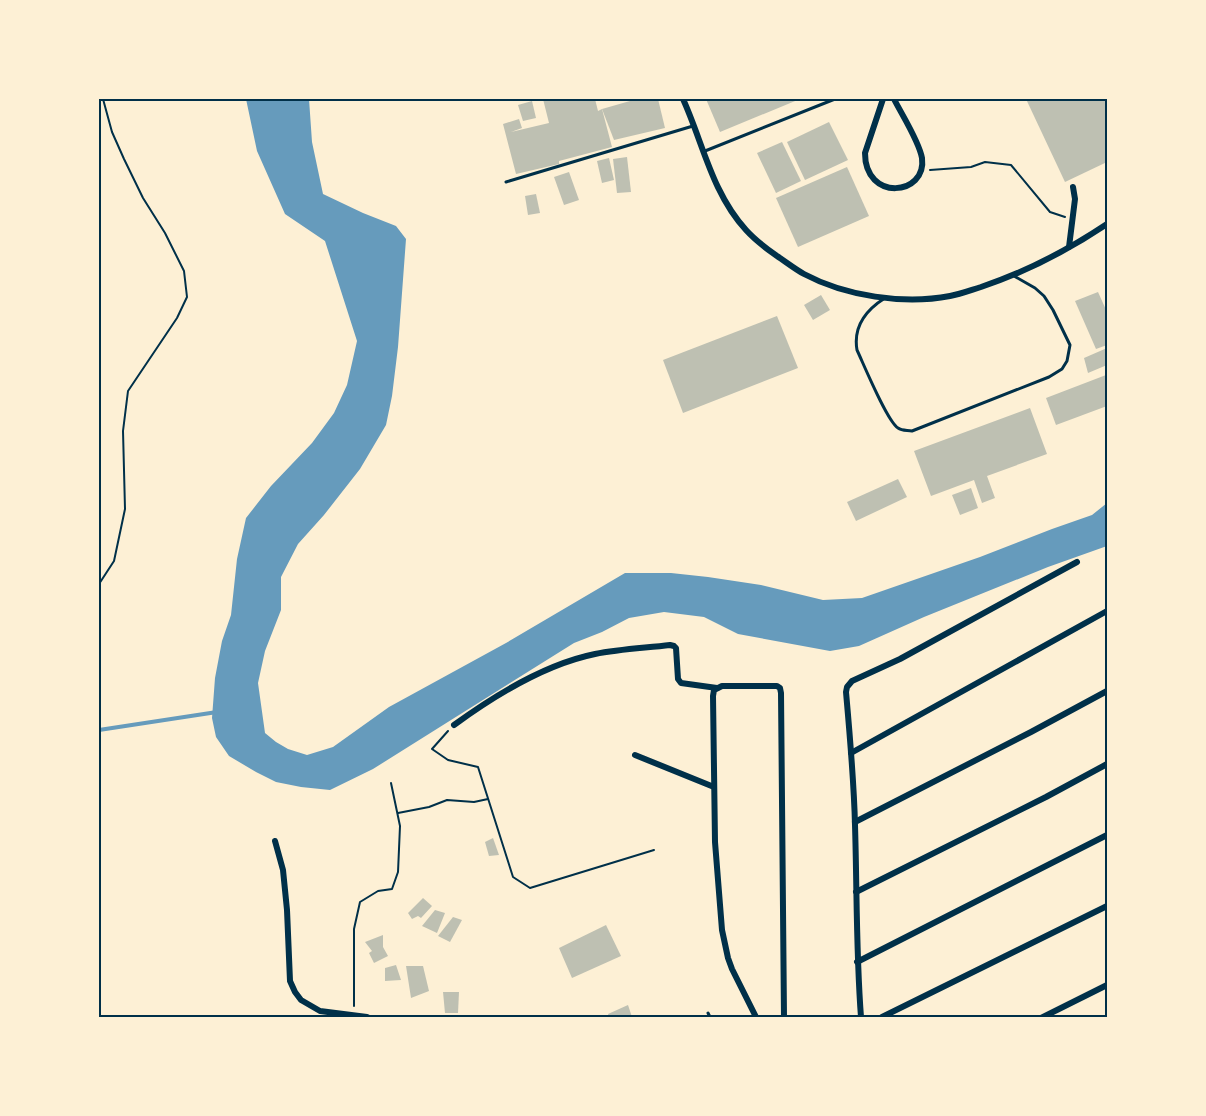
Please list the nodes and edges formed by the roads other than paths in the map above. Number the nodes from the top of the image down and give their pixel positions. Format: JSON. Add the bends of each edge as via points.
{"nodes":[{"id":1,"x":683,"y":99,"type":"edge"},
{"id":2,"x":835,"y":99,"type":"edge"},
{"id":3,"x":883,"y":99,"type":"edge"},
{"id":4,"x":894,"y":99,"type":"edge"},
{"id":5,"x":693,"y":126,"type":"junction"},
{"id":6,"x":703,"y":152,"type":"junction"},
{"id":7,"x":506,"y":182,"type":"dead end"},
{"id":8,"x":1073,"y":187,"type":"dead end"},
{"id":9,"x":1107,"y":224,"type":"edge"},
{"id":10,"x":1069,"y":247,"type":"junction"},
{"id":11,"x":1012,"y":275,"type":"junction"},
{"id":12,"x":887,"y":297,"type":"junction"},
{"id":13,"x":1077,"y":562,"type":"dead end"},
{"id":14,"x":1107,"y":611,"type":"edge"},
{"id":15,"x":719,"y":687,"type":"junction"},
{"id":16,"x":1107,"y":691,"type":"edge"},
{"id":17,"x":454,"y":725,"type":"road end"},
{"id":18,"x":851,"y":753,"type":"junction"},
{"id":19,"x":635,"y":755,"type":"dead end"},
{"id":20,"x":1107,"y":764,"type":"edge"},
{"id":21,"x":714,"y":787,"type":"junction"},
{"id":22,"x":855,"y":822,"type":"junction"},
{"id":23,"x":1107,"y":835,"type":"edge"},
{"id":24,"x":275,"y":841,"type":"dead end"},
{"id":25,"x":856,"y":892,"type":"junction"},
{"id":26,"x":1107,"y":906,"type":"edge"},
{"id":27,"x":857,"y":962,"type":"junction"},
{"id":28,"x":1107,"y":986,"type":"edge"},
{"id":29,"x":366,"y":1017,"type":"edge"},
{"id":30,"x":756,"y":1017,"type":"edge"},
{"id":31,"x":784,"y":1017,"type":"edge"},
{"id":32,"x":861,"y":1017,"type":"edge"},
{"id":33,"x":882,"y":1017,"type":"edge"},
{"id":34,"x":1043,"y":1017,"type":"edge"}],
"edges":[{"from":1,"to":5,"type":"street"},
{"from":2,"to":6,"type":"lane"},
{"from":3,"to":4,"type":"street","via":[[865,162],[877,183],[891,189],[914,182],[922,159]]},
{"from":5,"to":6,"type":"street"},
{"from":5,"to":7,"type":"lane"},
{"from":6,"to":12,"type":"street","via":[[727,203],[766,249],[820,281]]},
{"from":8,"to":10,"type":"street"},
{"from":9,"to":10,"type":"street"},
{"from":10,"to":11,"type":"street"},
{"from":11,"to":12,"type":"street","via":[[952,296],[918,300]]},
{"from":11,"to":12,"type":"lane","via":[[1035,288],[1053,310],[1070,345],[1062,369],[912,431],[895,425],[856,350],[855,340],[865,316]]},
{"from":13,"to":18,"type":"street","via":[[852,681],[846,692]]},
{"from":14,"to":18,"type":"street"},
{"from":15,"to":17,"type":"street","via":[[681,683],[674,646],[595,654],[509,688]]},
{"from":15,"to":21,"type":"street","via":[[713,696]]},
{"from":15,"to":31,"type":"street","via":[[777,686],[781,693]]},
{"from":16,"to":22,"type":"street"},
{"from":18,"to":22,"type":"street"},
{"from":19,"to":21,"type":"street"},
{"from":20,"to":25,"type":"street"},
{"from":21,"to":30,"type":"street","via":[[722,930],[732,969]]},
{"from":22,"to":25,"type":"street"},
{"from":23,"to":27,"type":"street"},
{"from":24,"to":29,"type":"street","via":[[283,870],[290,981],[295,992],[320,1011]]},
{"from":25,"to":27,"type":"street"},
{"from":26,"to":33,"type":"street"},
{"from":27,"to":32,"type":"street"},
{"from":28,"to":34,"type":"street"}]}
